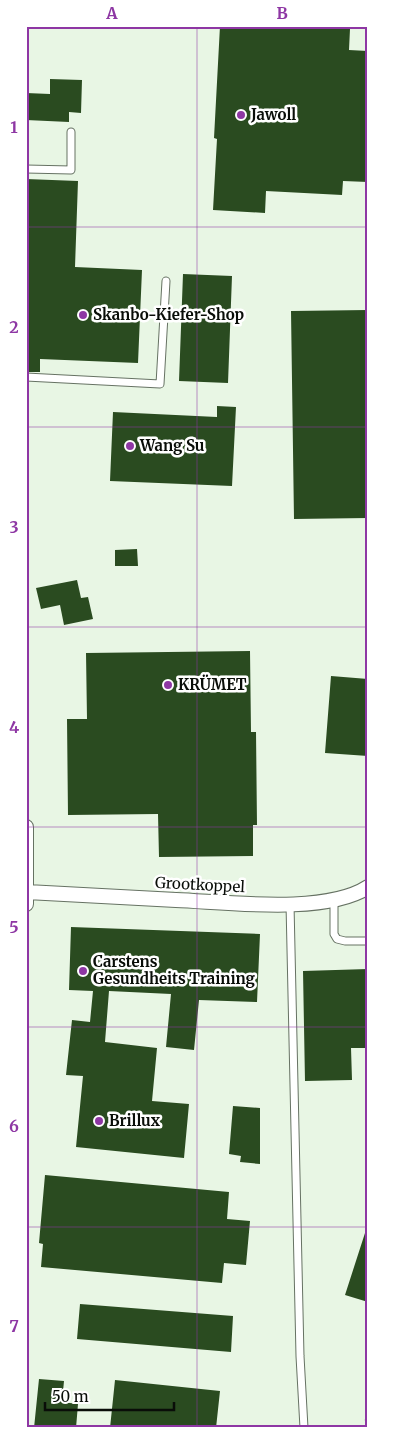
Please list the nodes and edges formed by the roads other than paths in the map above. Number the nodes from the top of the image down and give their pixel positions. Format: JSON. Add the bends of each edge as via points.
{"nodes":[{"id":1,"x":71,"y":132,"type":"dead end"},
{"id":2,"x":26,"y":169,"type":"edge"},
{"id":3,"x":166,"y":281,"type":"dead end"},
{"id":4,"x":26,"y":377,"type":"edge"},
{"id":5,"x":26,"y":826,"type":"edge"},
{"id":6,"x":368,"y":887,"type":"edge"},
{"id":7,"x":27,"y":898,"type":"edge"},
{"id":8,"x":334,"y":900,"type":"junction"},
{"id":9,"x":290,"y":904,"type":"junction"},
{"id":10,"x":368,"y":941,"type":"edge"},
{"id":11,"x":304,"y":1428,"type":"edge"}],
"edges":[{"from":1,"to":2,"type":"lane","via":[[71,170]]},
{"from":3,"to":4,"type":"lane","via":[[160,384]]},
{"from":5,"to":7,"type":"street"},
{"from":6,"to":8,"type":"street","name":"Grootkoppel"},
{"from":7,"to":9,"type":"street","name":"Grootkoppel"},
{"from":8,"to":9,"type":"street","name":"Grootkoppel"},
{"from":8,"to":10,"type":"lane","via":[[334,934],[337,939]]},
{"from":9,"to":11,"type":"lane"}]}
